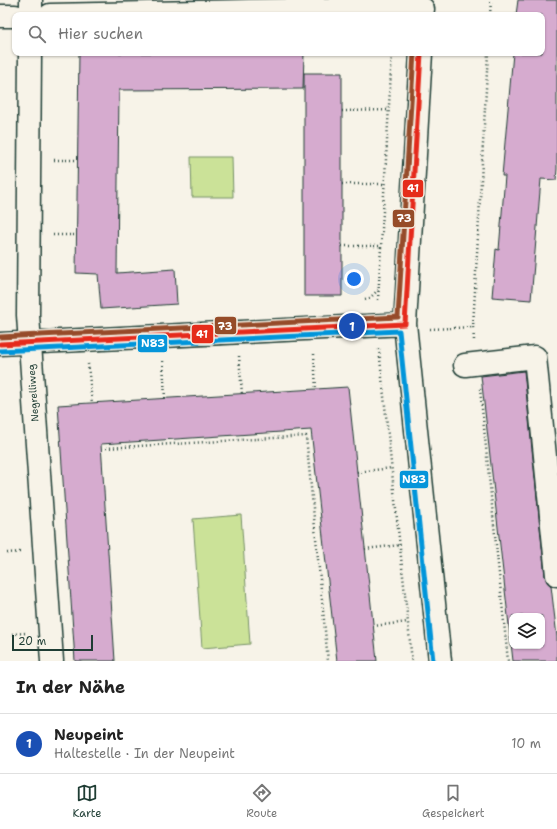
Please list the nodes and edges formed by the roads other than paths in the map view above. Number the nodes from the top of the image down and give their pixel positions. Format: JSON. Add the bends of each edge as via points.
{"nodes":[{"id":1,"x":31,"y":0,"type":"edge"},
{"id":2,"x":423,"y":8,"type":"edge"},
{"id":3,"x":31,"y":12,"type":"edge"},
{"id":4,"x":198,"y":12,"type":"edge"},
{"id":5,"x":0,"y":16,"type":"edge"},
{"id":6,"x":12,"y":16,"type":"edge"},
{"id":7,"x":30,"y":56,"type":"edge"},
{"id":8,"x":421,"y":56,"type":"edge"},
{"id":9,"x":405,"y":324,"type":"junction"},
{"id":10,"x":30,"y":342,"type":"junction"},
{"id":11,"x":0,"y":344,"type":"edge"},
{"id":12,"x":465,"y":365,"type":"dead end"},
{"id":13,"x":557,"y":575,"type":"edge"},
{"id":14,"x":52,"y":661,"type":"edge"},
{"id":15,"x":440,"y":661,"type":"edge"}],
"edges":[{"from":1,"to":3,"type":"street"},
{"from":2,"to":4,"type":"street"},
{"from":5,"to":6,"type":"street"},
{"from":7,"to":10,"type":"street","name":"Negrelliweg"},
{"from":8,"to":9,"type":"street"},
{"from":9,"to":10,"type":"street"},
{"from":9,"to":15,"type":"street"},
{"from":10,"to":11,"type":"street"},
{"from":10,"to":14,"type":"street","name":"Negrelliweg"},
{"from":12,"to":13,"type":"street","via":[[534,357]]}]}
